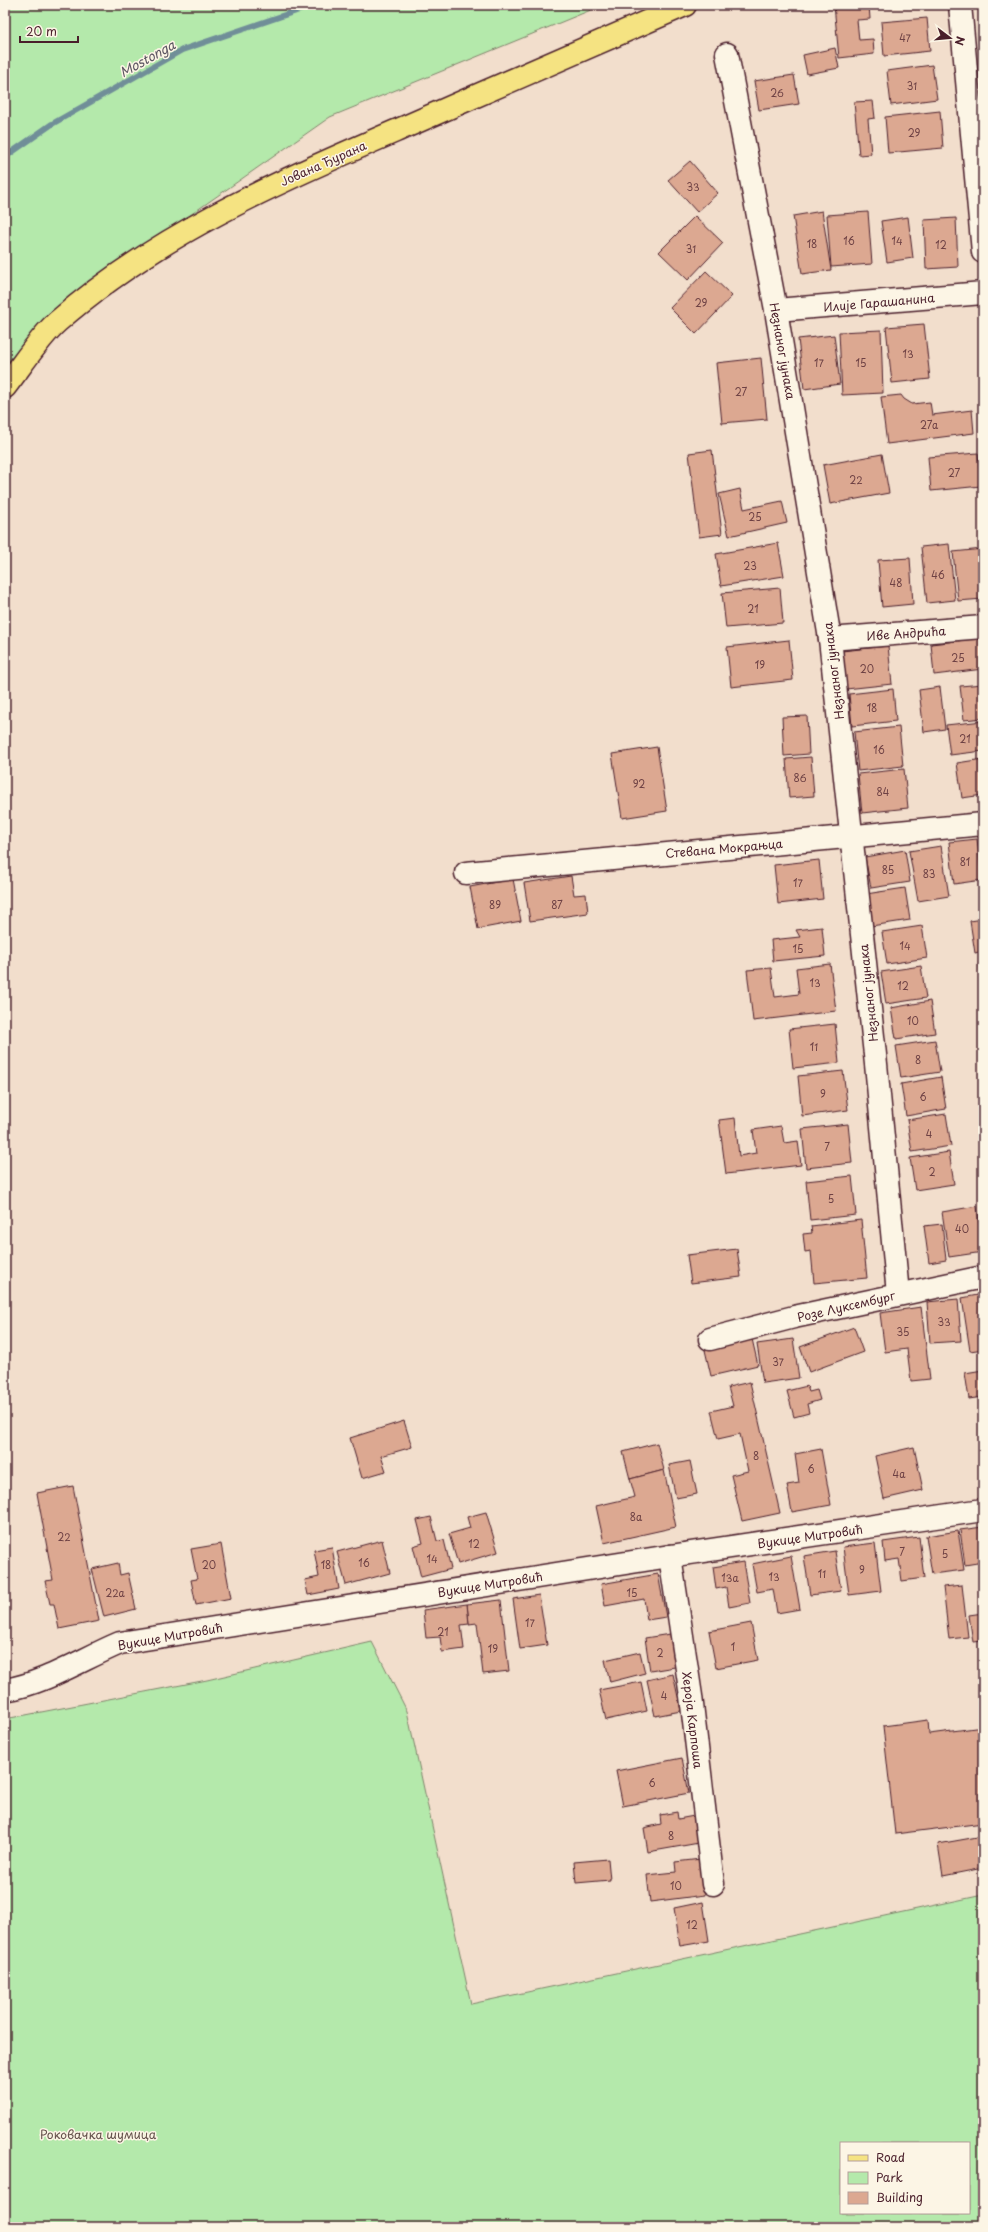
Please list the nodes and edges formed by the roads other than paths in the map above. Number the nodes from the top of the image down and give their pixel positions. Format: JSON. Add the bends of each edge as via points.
{"nodes":[{"id":1,"x":685,"y":5,"type":"edge"},
{"id":2,"x":960,"y":5,"type":"edge"},
{"id":3,"x":727,"y":54,"type":"dead end"},
{"id":4,"x":983,"y":252,"type":"edge"},
{"id":5,"x":983,"y":293,"type":"edge"},
{"id":6,"x":776,"y":310,"type":"junction"},
{"id":7,"x":5,"y":387,"type":"edge"},
{"id":8,"x":983,"y":627,"type":"edge"},
{"id":9,"x":830,"y":639,"type":"junction"},
{"id":10,"x":983,"y":824,"type":"edge"},
{"id":11,"x":850,"y":836,"type":"junction"},
{"id":12,"x":466,"y":873,"type":"dead end"},
{"id":13,"x":983,"y":1277,"type":"edge"},
{"id":14,"x":898,"y":1294,"type":"junction"},
{"id":15,"x":710,"y":1339,"type":"dead end"},
{"id":16,"x":983,"y":1510,"type":"edge"},
{"id":17,"x":670,"y":1556,"type":"junction"},
{"id":18,"x":5,"y":1690,"type":"edge"},
{"id":19,"x":713,"y":1884,"type":"dead end"}],
"edges":[{"from":1,"to":7,"type":"main road","name":"Јована Ђурана","via":[[299,173],[214,216],[108,280],[55,324]]},
{"from":2,"to":4,"type":"street"},
{"from":3,"to":6,"type":"street","name":"Незнаног јунака"},
{"from":5,"to":6,"type":"street","name":"Илије Гарашанина"},
{"from":6,"to":9,"type":"street","name":"Незнаног јунака"},
{"from":8,"to":9,"type":"street","name":"Иве Андрића"},
{"from":9,"to":11,"type":"street","name":"Незнаног јунака"},
{"from":10,"to":11,"type":"street","name":"Стевана Мокрањца"},
{"from":11,"to":12,"type":"street","name":"Стевана Мокрањца"},
{"from":11,"to":14,"type":"street","name":"Незнаног јунака","via":[[876,1064]]},
{"from":13,"to":14,"type":"street","name":"Розе Луксембург"},
{"from":14,"to":15,"type":"street","name":"Розе Луксембург"},
{"from":16,"to":17,"type":"street","name":"Вукице Митровић"},
{"from":17,"to":18,"type":"street","name":"Вукице Митровић","via":[[120,1643],[22,1687]]},
{"from":17,"to":19,"type":"street","name":"Хероја Карпоша","via":[[691,1696]]}]}
